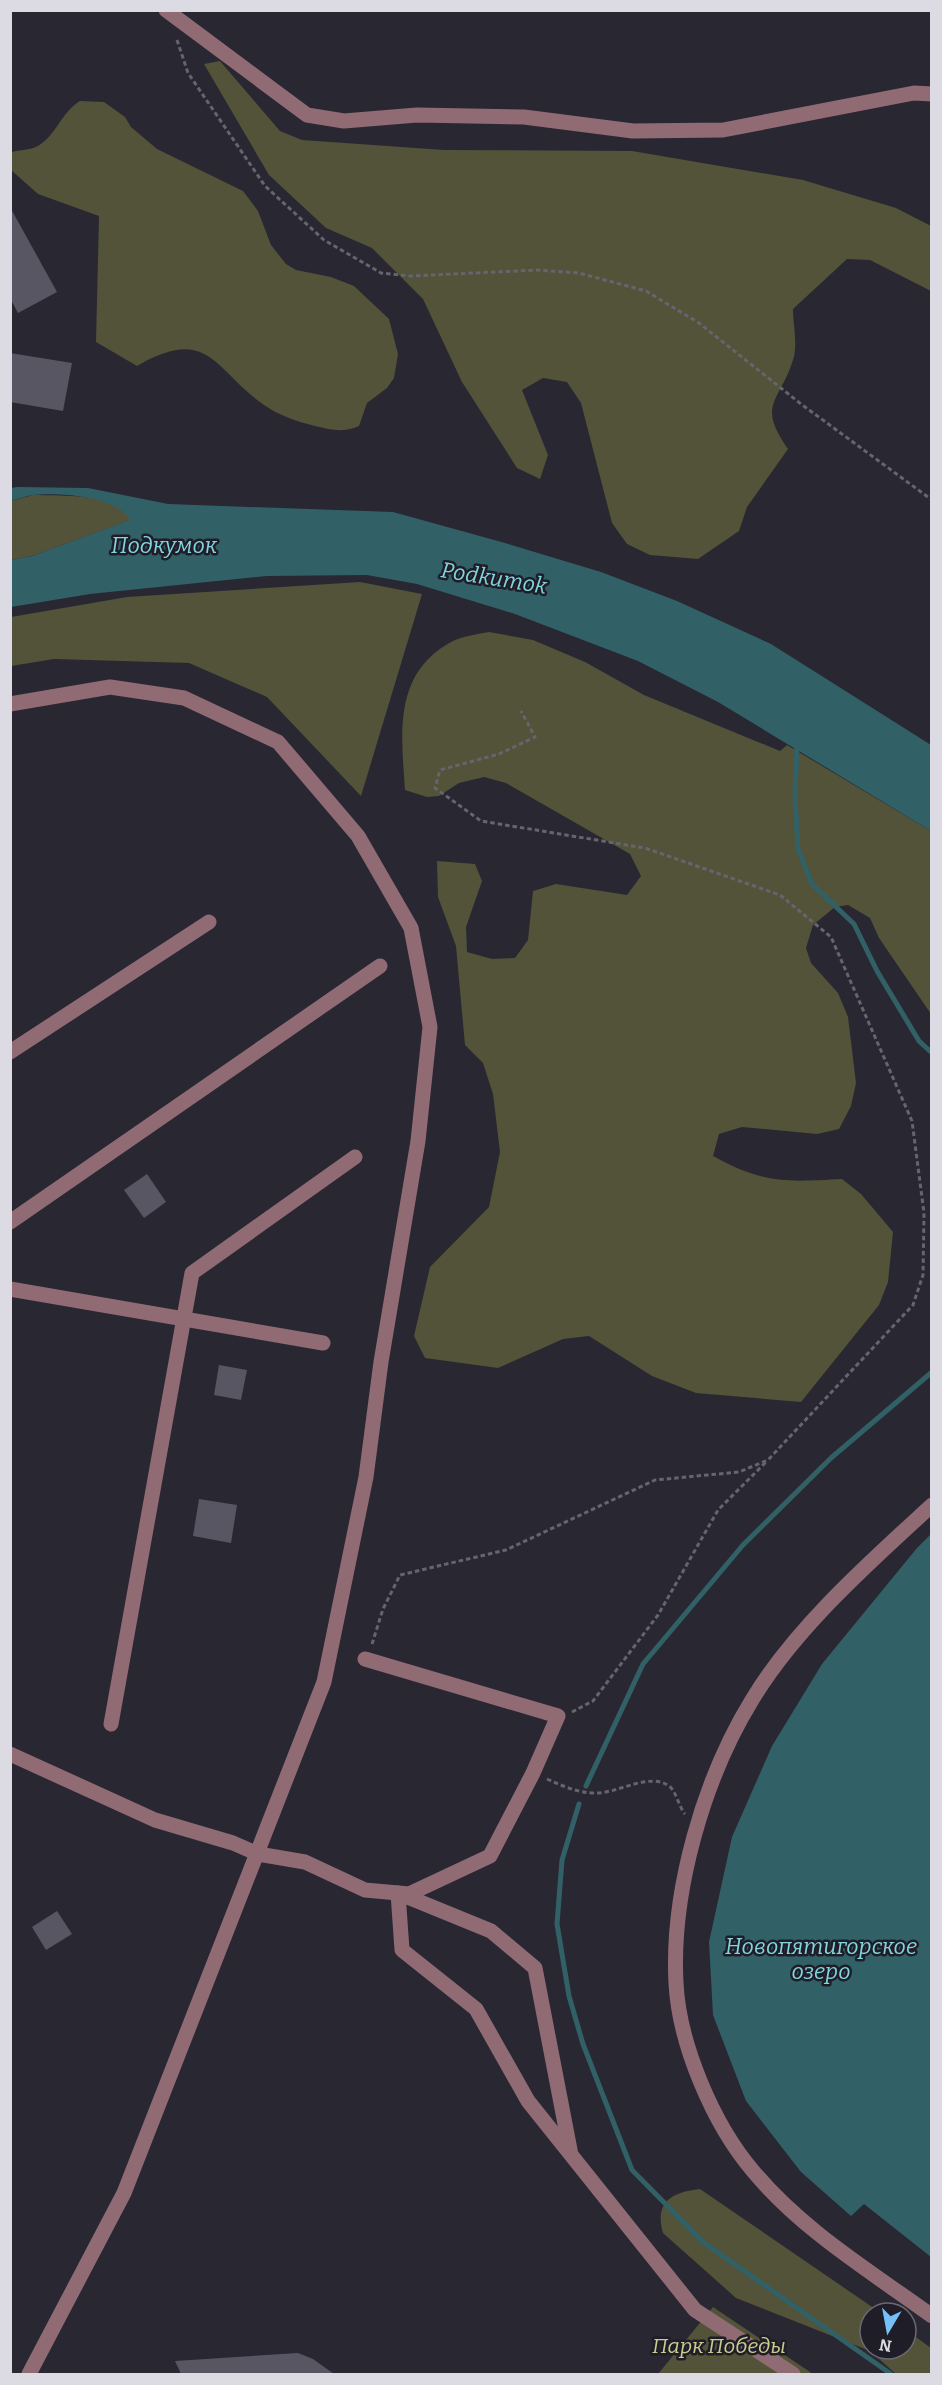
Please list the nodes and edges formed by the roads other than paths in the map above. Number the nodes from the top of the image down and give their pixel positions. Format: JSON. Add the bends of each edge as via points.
{"nodes":[{"id":1,"x":167,"y":12,"type":"edge"},
{"id":2,"x":932,"y":94,"type":"edge"},
{"id":3,"x":10,"y":704,"type":"edge"},
{"id":4,"x":209,"y":922,"type":"dead end"},
{"id":5,"x":380,"y":966,"type":"dead end"},
{"id":6,"x":10,"y":1052,"type":"edge"},
{"id":7,"x":355,"y":1157,"type":"dead end"},
{"id":8,"x":10,"y":1222,"type":"edge"},
{"id":9,"x":10,"y":1289,"type":"edge"},
{"id":10,"x":184,"y":1319,"type":"junction"},
{"id":11,"x":322,"y":1344,"type":"dead end"},
{"id":12,"x":932,"y":1505,"type":"edge"},
{"id":13,"x":365,"y":1659,"type":"road end"},
{"id":14,"x":111,"y":1724,"type":"dead end"},
{"id":15,"x":10,"y":1754,"type":"edge"},
{"id":16,"x":258,"y":1854,"type":"junction"},
{"id":17,"x":398,"y":1893,"type":"junction"},
{"id":18,"x":571,"y":2155,"type":"junction"},
{"id":19,"x":932,"y":2316,"type":"edge"},
{"id":20,"x":30,"y":2374,"type":"edge"},
{"id":21,"x":793,"y":2374,"type":"edge"}],
"edges":[{"from":1,"to":2,"type":"street","via":[[307,115],[344,121],[417,115],[524,117],[633,130],[723,130],[914,93]]},
{"from":3,"to":16,"type":"street","via":[[110,687],[184,698],[278,742],[358,836],[411,928],[430,1027],[418,1142],[366,1478],[324,1682]]},
{"from":4,"to":6,"type":"street"},
{"from":5,"to":8,"type":"street"},
{"from":7,"to":10,"type":"street","via":[[192,1273]]},
{"from":9,"to":10,"type":"street"},
{"from":10,"to":11,"type":"street"},
{"from":10,"to":14,"type":"street"},
{"from":12,"to":19,"type":"street","via":[[788,1648],[752,1700],[723,1755],[698,1826],[679,1912],[676,1984],[681,2023],[709,2098],[752,2170],[795,2215]]},
{"from":13,"to":17,"type":"street","via":[[558,1716],[490,1856],[409,1894]]},
{"from":15,"to":16,"type":"street","via":[[155,1820]]},
{"from":16,"to":17,"type":"street","via":[[305,1862],[365,1890]]},
{"from":16,"to":20,"type":"street","via":[[124,2193]]},
{"from":17,"to":18,"type":"street","via":[[402,1950],[476,2009],[528,2101]]},
{"from":17,"to":18,"type":"street","via":[[490,1931],[535,1968]]},
{"from":18,"to":21,"type":"street","via":[[695,2310]]}]}
